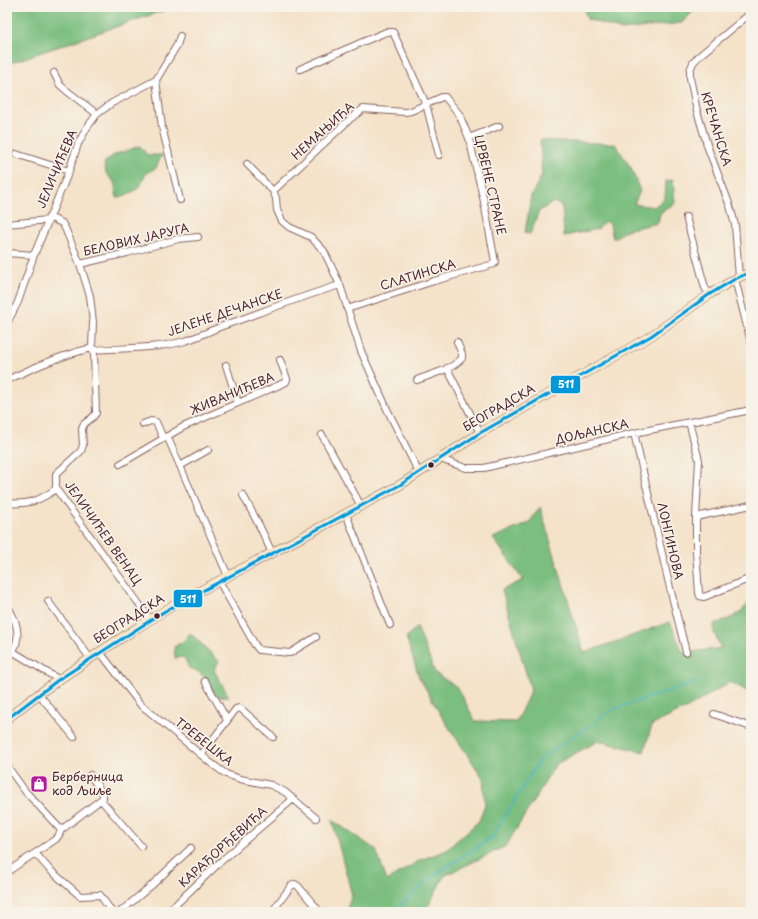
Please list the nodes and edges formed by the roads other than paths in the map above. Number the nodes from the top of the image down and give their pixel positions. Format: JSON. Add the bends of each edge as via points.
{"nodes":[{"id":1,"x":751,"y":12,"type":"edge"},
{"id":2,"x":180,"y":36,"type":"dead end"},
{"id":3,"x":300,"y":69,"type":"dead end"},
{"id":4,"x":54,"y":73,"type":"dead end"},
{"id":5,"x":156,"y":80,"type":"junction"},
{"id":6,"x":442,"y":97,"type":"joint"},
{"id":7,"x":426,"y":104,"type":"junction"},
{"id":8,"x":97,"y":114,"type":"junction"},
{"id":9,"x":499,"y":126,"type":"dead end"},
{"id":10,"x":469,"y":138,"type":"junction"},
{"id":11,"x":16,"y":154,"type":"dead end"},
{"id":12,"x":439,"y":155,"type":"dead end"},
{"id":13,"x":247,"y":164,"type":"dead end"},
{"id":14,"x":69,"y":171,"type":"junction"},
{"id":15,"x":273,"y":191,"type":"junction"},
{"id":16,"x":180,"y":200,"type":"dead end"},
{"id":17,"x":686,"y":217,"type":"dead end"},
{"id":18,"x":49,"y":219,"type":"junction"},
{"id":19,"x":7,"y":224,"type":"edge"},
{"id":20,"x":198,"y":237,"type":"dead end"},
{"id":21,"x":7,"y":253,"type":"edge"},
{"id":22,"x":34,"y":255,"type":"junction"},
{"id":23,"x":495,"y":262,"type":"joint"},
{"id":24,"x":80,"y":264,"type":"junction"},
{"id":25,"x":751,"y":272,"type":"edge"},
{"id":26,"x":737,"y":278,"type":"junction"},
{"id":27,"x":340,"y":285,"type":"junction"},
{"id":28,"x":710,"y":294,"type":"junction"},
{"id":29,"x":347,"y":309,"type":"junction"},
{"id":30,"x":7,"y":322,"type":"edge"},
{"id":31,"x":457,"y":342,"type":"dead end"},
{"id":32,"x":751,"y":342,"type":"edge"},
{"id":33,"x":92,"y":348,"type":"junction"},
{"id":34,"x":280,"y":360,"type":"dead end"},
{"id":35,"x":226,"y":365,"type":"dead end"},
{"id":36,"x":447,"y":368,"type":"junction"},
{"id":37,"x":7,"y":380,"type":"edge"},
{"id":38,"x":417,"y":380,"type":"dead end"},
{"id":39,"x":238,"y":403,"type":"junction"},
{"id":40,"x":751,"y":410,"type":"edge"},
{"id":41,"x":689,"y":422,"type":"junction"},
{"id":42,"x":143,"y":424,"type":"dead end"},
{"id":43,"x":480,"y":433,"type":"junction"},
{"id":44,"x":634,"y":434,"type":"junction"},
{"id":45,"x":322,"y":435,"type":"dead end"},
{"id":46,"x":165,"y":437,"type":"junction"},
{"id":47,"x":208,"y":450,"type":"dead end"},
{"id":48,"x":440,"y":459,"type":"junction"},
{"id":49,"x":120,"y":464,"type":"dead end"},
{"id":50,"x":180,"y":466,"type":"junction"},
{"id":51,"x":419,"y":473,"type":"junction"},
{"id":52,"x":56,"y":489,"type":"junction"},
{"id":53,"x":243,"y":495,"type":"dead end"},
{"id":54,"x":7,"y":503,"type":"edge"},
{"id":55,"x":751,"y":505,"type":"edge"},
{"id":56,"x":361,"y":506,"type":"junction"},
{"id":57,"x":346,"y":514,"type":"junction"},
{"id":58,"x":696,"y":517,"type":"junction"},
{"id":59,"x":272,"y":553,"type":"junction"},
{"id":60,"x":228,"y":576,"type":"junction"},
{"id":61,"x":751,"y":578,"type":"edge"},
{"id":62,"x":219,"y":581,"type":"junction"},
{"id":63,"x":48,"y":601,"type":"dead end"},
{"id":64,"x":7,"y":605,"type":"edge"},
{"id":65,"x":150,"y":619,"type":"junction"},
{"id":66,"x":390,"y":625,"type":"dead end"},
{"id":67,"x":316,"y":637,"type":"dead end"},
{"id":68,"x":7,"y":648,"type":"edge"},
{"id":69,"x":13,"y":651,"type":"junction"},
{"id":70,"x":100,"y":652,"type":"junction"},
{"id":71,"x":686,"y":652,"type":"dead end"},
{"id":72,"x":90,"y":658,"type":"junction"},
{"id":73,"x":58,"y":679,"type":"junction"},
{"id":74,"x":205,"y":682,"type":"dead end"},
{"id":75,"x":38,"y":693,"type":"junction"},
{"id":76,"x":714,"y":714,"type":"dead end"},
{"id":77,"x":7,"y":719,"type":"edge"},
{"id":78,"x":227,"y":720,"type":"junction"},
{"id":79,"x":751,"y":727,"type":"edge"},
{"id":80,"x":74,"y":737,"type":"dead end"},
{"id":81,"x":273,"y":737,"type":"dead end"},
{"id":82,"x":201,"y":755,"type":"junction"},
{"id":83,"x":7,"y":766,"type":"edge"},
{"id":84,"x":90,"y":775,"type":"dead end"},
{"id":85,"x":293,"y":799,"type":"junction"},
{"id":86,"x":101,"y":800,"type":"junction"},
{"id":87,"x":316,"y":818,"type":"dead end"},
{"id":88,"x":61,"y":830,"type":"junction"},
{"id":89,"x":141,"y":846,"type":"dead end"},
{"id":90,"x":191,"y":848,"type":"dead end"},
{"id":91,"x":36,"y":854,"type":"junction"},
{"id":92,"x":7,"y":872,"type":"edge"},
{"id":93,"x":112,"y":912,"type":"edge"},
{"id":94,"x":120,"y":912,"type":"edge"},
{"id":95,"x":168,"y":912,"type":"edge"},
{"id":96,"x":272,"y":912,"type":"edge"},
{"id":97,"x":320,"y":912,"type":"edge"}],
"edges":[{"from":1,"to":26,"type":"street","name":"КРЕЧАНСКА","via":[[699,56],[690,70],[704,135],[735,225]]},
{"from":2,"to":5,"type":"street"},
{"from":3,"to":7,"type":"street","via":[[386,32],[393,32]]},
{"from":4,"to":8,"type":"street","via":[[60,85]]},
{"from":5,"to":8,"type":"street","name":"ЈЕЛИЧИЋЕВА","via":[[112,103]]},
{"from":5,"to":16,"type":"street","via":[[162,127]]},
{"from":6,"to":7,"type":"street","name":"НЕМАЊИЋА"},
{"from":6,"to":10,"type":"street","name":"ЦРВЕНЕ СТРАНЕ","via":[[459,114]]},
{"from":7,"to":12,"type":"street"},
{"from":7,"to":15,"type":"street","name":"НЕМАЊИЋА","via":[[404,112],[368,109],[359,111]]},
{"from":8,"to":14,"type":"street","name":"ЈЕЛИЧИЋЕВА","via":[[78,144]]},
{"from":9,"to":10,"type":"street"},
{"from":10,"to":23,"type":"street","name":"ЦРВЕНЕ СТРАНЕ"},
{"from":11,"to":14,"type":"street"},
{"from":13,"to":15,"type":"street"},
{"from":14,"to":18,"type":"street","name":"ЈЕЛИЧИЋЕВА"},
{"from":15,"to":27,"type":"street","via":[[276,210],[282,221],[311,237],[320,246]]},
{"from":17,"to":28,"type":"street","via":[[706,288]]},
{"from":18,"to":19,"type":"street"},
{"from":18,"to":22,"type":"street","name":"ЈЕЛИЧИЋЕВА"},
{"from":18,"to":24,"type":"street","name":"ЈЕЛИЧИЋЕВ ВЕНАЦ","via":[[62,223]]},
{"from":20,"to":24,"type":"street","name":"БЕЛОВИХ ЈАРУГА","via":[[178,239]]},
{"from":21,"to":22,"type":"street"},
{"from":22,"to":30,"type":"street","name":"ЈЕЛИЧИЋЕВА","via":[[18,302]]},
{"from":23,"to":29,"type":"street","name":"СЛАТИНСКА","via":[[485,268],[434,281]]},
{"from":24,"to":33,"type":"street","name":"ЈЕЛИЧИЋЕВ ВЕНАЦ","via":[[90,296]]},
{"from":25,"to":26,"type":"main road","name":"БЕОГРАДСКА"},
{"from":26,"to":28,"type":"main road","name":"БЕОГРАДСКА"},
{"from":26,"to":32,"type":"street"},
{"from":27,"to":29,"type":"street"},
{"from":27,"to":33,"type":"street","name":"ЈЕЛЕНЕ ДЕЧАНСКЕ","via":[[186,340],[143,347],[95,350]]},
{"from":28,"to":43,"type":"main road","name":"БЕОГРАДСКА","via":[[651,336]]},
{"from":29,"to":51,"type":"street","via":[[361,351]]},
{"from":31,"to":36,"type":"street","via":[[462,358]]},
{"from":33,"to":37,"type":"street","via":[[49,361]]},
{"from":33,"to":52,"type":"street","name":"ЈЕЛИЧИЋЕВ ВЕНАЦ","via":[[96,413],[82,429],[82,451],[56,474]]},
{"from":34,"to":39,"type":"street","name":"ЖИВАНИЋЕВА","via":[[286,382]]},
{"from":35,"to":39,"type":"street"},
{"from":36,"to":38,"type":"street"},
{"from":36,"to":43,"type":"street"},
{"from":39,"to":46,"type":"street","name":"ЖИВАНИЋЕВА"},
{"from":40,"to":41,"type":"street","name":"ДОЉАНСКА"},
{"from":41,"to":44,"type":"street","name":"ДОЉАНСКА"},
{"from":41,"to":58,"type":"street","via":[[699,460]]},
{"from":42,"to":46,"type":"street","via":[[156,422]]},
{"from":43,"to":48,"type":"main road","name":"БЕОГРАДСКА"},
{"from":44,"to":48,"type":"street","name":"ДОЉАНСКА","via":[[484,468],[466,468]]},
{"from":44,"to":71,"type":"street","name":"ЛОНГИНОВА"},
{"from":45,"to":56,"type":"street"},
{"from":46,"to":49,"type":"street","name":"ЖИВАНИЋЕВА"},
{"from":46,"to":50,"type":"street"},
{"from":47,"to":50,"type":"street"},
{"from":48,"to":51,"type":"main road","name":"БЕОГРАДСКА"},
{"from":50,"to":60,"type":"street"},
{"from":51,"to":56,"type":"main road","name":"БЕОГРАДСКА"},
{"from":52,"to":54,"type":"street","via":[[33,502]]},
{"from":52,"to":65,"type":"street","name":"ЈЕЛИЧИЋЕВ ВЕНАЦ"},
{"from":53,"to":59,"type":"street"},
{"from":55,"to":58,"type":"street"},
{"from":56,"to":57,"type":"main road","name":"БЕОГРАДСКА"},
{"from":57,"to":59,"type":"main road","name":"БЕОГРАДСКА"},
{"from":57,"to":66,"type":"street"},
{"from":58,"to":61,"type":"street","via":[[700,596],[704,597]]},
{"from":59,"to":60,"type":"main road","name":"БЕОГРАДСКА"},
{"from":60,"to":62,"type":"main road","name":"БЕОГРАДСКА"},
{"from":62,"to":65,"type":"main road","name":"БЕОГРАДСКА"},
{"from":62,"to":67,"type":"street","via":[[259,650],[290,652]]},
{"from":63,"to":72,"type":"street"},
{"from":64,"to":69,"type":"street","via":[[17,628],[18,642]]},
{"from":65,"to":70,"type":"main road","name":"БЕОГРАДСКА"},
{"from":68,"to":69,"type":"street"},
{"from":69,"to":73,"type":"street"},
{"from":70,"to":72,"type":"main road","name":"БЕОГРАДСКА"},
{"from":70,"to":82,"type":"street","name":"ТРЕБЕШКА","via":[[140,704]]},
{"from":72,"to":73,"type":"main road","name":"БЕОГРАДСКА"},
{"from":73,"to":75,"type":"main road","name":"БЕОГРАДСКА"},
{"from":74,"to":78,"type":"street"},
{"from":75,"to":77,"type":"main road","name":"БЕОГРАДСКА"},
{"from":75,"to":80,"type":"street"},
{"from":76,"to":79,"type":"street"},
{"from":78,"to":81,"type":"street","via":[[240,708]]},
{"from":78,"to":82,"type":"street"},
{"from":82,"to":85,"type":"street","name":"ТРЕБЕШКА","via":[[226,774],[271,785]]},
{"from":83,"to":88,"type":"street","via":[[25,791]]},
{"from":84,"to":86,"type":"street","via":[[104,795]]},
{"from":85,"to":87,"type":"street","name":"ТРЕБЕШКА"},
{"from":85,"to":95,"type":"street","name":"КАРАЂОРЂЕВИЋА"},
{"from":86,"to":88,"type":"street"},
{"from":86,"to":89,"type":"street"},
{"from":88,"to":91,"type":"street","via":[[59,836]]},
{"from":90,"to":94,"type":"street"},
{"from":91,"to":92,"type":"street"},
{"from":91,"to":93,"type":"street","via":[[76,893],[84,896],[100,895]]},
{"from":96,"to":97,"type":"street","via":[[295,884]]}]}
